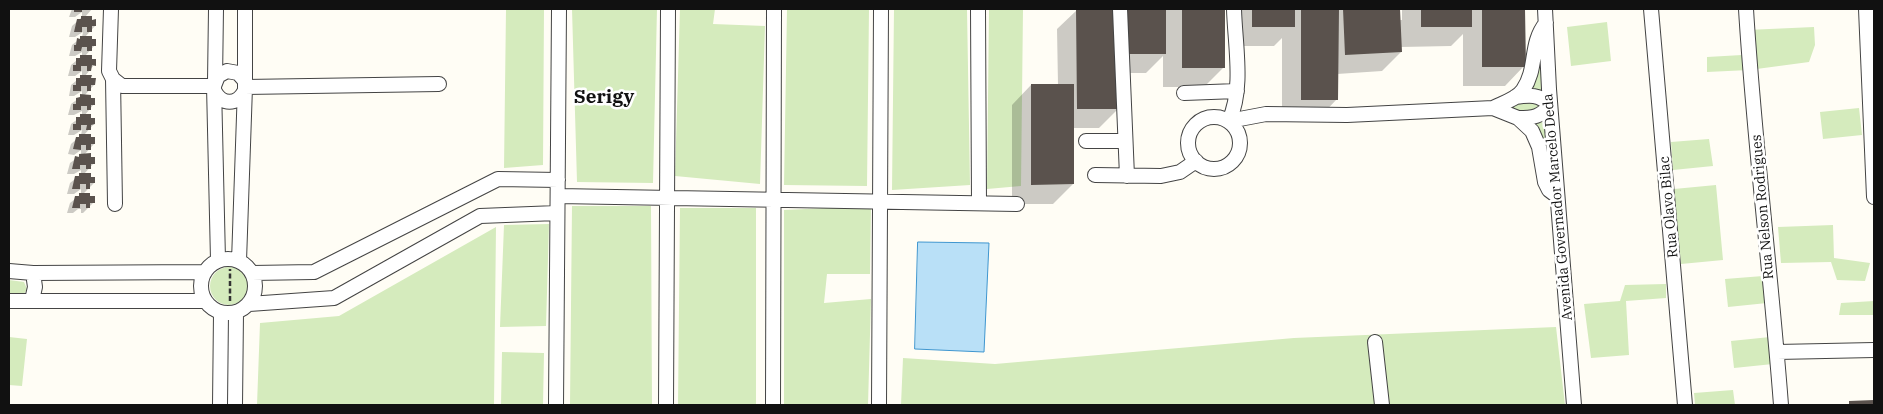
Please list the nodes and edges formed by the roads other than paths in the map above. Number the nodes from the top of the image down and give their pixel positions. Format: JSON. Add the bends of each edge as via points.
{"nodes":[{"id":1,"x":111,"y":9,"type":"edge"},
{"id":2,"x":216,"y":9,"type":"edge"},
{"id":3,"x":245,"y":9,"type":"edge"},
{"id":4,"x":559,"y":9,"type":"edge"},
{"id":5,"x":668,"y":9,"type":"edge"},
{"id":6,"x":774,"y":9,"type":"edge"},
{"id":7,"x":881,"y":9,"type":"edge"},
{"id":8,"x":978,"y":9,"type":"edge"},
{"id":9,"x":1120,"y":9,"type":"edge"},
{"id":10,"x":1234,"y":9,"type":"edge"},
{"id":11,"x":1651,"y":9,"type":"edge"},
{"id":12,"x":1746,"y":9,"type":"edge"},
{"id":13,"x":1866,"y":9,"type":"edge"},
{"id":14,"x":1545,"y":16,"type":"edge"},
{"id":15,"x":113,"y":79,"type":"junction"},
{"id":16,"x":439,"y":84,"type":"dead end"},
{"id":17,"x":214,"y":86,"type":"junction"},
{"id":18,"x":245,"y":87,"type":"junction"},
{"id":19,"x":1237,"y":91,"type":"junction"},
{"id":20,"x":1872,"y":91,"type":"edge"},
{"id":21,"x":1184,"y":93,"type":"dead end"},
{"id":22,"x":1515,"y":97,"type":"junction"},
{"id":23,"x":1550,"y":105,"type":"junction"},
{"id":24,"x":1493,"y":108,"type":"junction"},
{"id":25,"x":1266,"y":114,"type":"junction"},
{"id":26,"x":1518,"y":118,"type":"junction"},
{"id":27,"x":1229,"y":121,"type":"junction"},
{"id":28,"x":1239,"y":135,"type":"junction"},
{"id":29,"x":1086,"y":141,"type":"dead end"},
{"id":30,"x":1125,"y":141,"type":"junction"},
{"id":31,"x":1196,"y":161,"type":"junction"},
{"id":32,"x":1095,"y":175,"type":"dead end"},
{"id":33,"x":1127,"y":176,"type":"junction"},
{"id":34,"x":558,"y":180,"type":"junction"},
{"id":35,"x":558,"y":196,"type":"junction"},
{"id":36,"x":1557,"y":196,"type":"junction"},
{"id":37,"x":667,"y":198,"type":"junction"},
{"id":38,"x":1874,"y":198,"type":"edge"},
{"id":39,"x":774,"y":199,"type":"junction"},
{"id":40,"x":880,"y":201,"type":"junction"},
{"id":41,"x":979,"y":203,"type":"junction"},
{"id":42,"x":115,"y":204,"type":"dead end"},
{"id":43,"x":1017,"y":204,"type":"dead end"},
{"id":44,"x":557,"y":213,"type":"junction"},
{"id":45,"x":218,"y":260,"type":"junction"},
{"id":46,"x":239,"y":261,"type":"junction"},
{"id":47,"x":9,"y":271,"type":"edge"},
{"id":48,"x":33,"y":272,"type":"junction"},
{"id":49,"x":205,"y":272,"type":"junction"},
{"id":50,"x":252,"y":273,"type":"junction"},
{"id":51,"x":32,"y":300,"type":"junction"},
{"id":52,"x":9,"y":301,"type":"edge"},
{"id":53,"x":205,"y":301,"type":"junction"},
{"id":54,"x":249,"y":304,"type":"junction"},
{"id":55,"x":221,"y":313,"type":"junction"},
{"id":56,"x":236,"y":313,"type":"junction"},
{"id":57,"x":1375,"y":342,"type":"dead end"},
{"id":58,"x":1874,"y":350,"type":"edge"},
{"id":59,"x":1777,"y":352,"type":"junction"},
{"id":60,"x":220,"y":405,"type":"edge"},
{"id":61,"x":235,"y":405,"type":"edge"},
{"id":62,"x":556,"y":405,"type":"edge"},
{"id":63,"x":666,"y":405,"type":"edge"},
{"id":64,"x":773,"y":405,"type":"edge"},
{"id":65,"x":878,"y":405,"type":"edge"},
{"id":66,"x":1382,"y":405,"type":"edge"},
{"id":67,"x":1574,"y":405,"type":"edge"},
{"id":68,"x":1685,"y":405,"type":"edge"},
{"id":69,"x":1781,"y":405,"type":"edge"}],
"edges":[{"from":1,"to":15,"type":"street","via":[[109,71]]},
{"from":2,"to":17,"type":"street"},
{"from":3,"to":18,"type":"street"},
{"from":4,"to":34,"type":"street"},
{"from":5,"to":37,"type":"street"},
{"from":6,"to":39,"type":"street"},
{"from":7,"to":40,"type":"street"},
{"from":8,"to":41,"type":"street"},
{"from":9,"to":30,"type":"street"},
{"from":10,"to":19,"type":"street"},
{"from":11,"to":68,"type":"street","name":"Rua Olavo Bilac"},
{"from":12,"to":59,"type":"street","name":"Rua Nelson Rodrigues","via":[[1749,70]]},
{"from":13,"to":20,"type":"street"},
{"from":14,"to":22,"type":"street","via":[[1534,43],[1533,64],[1523,90]]},
{"from":14,"to":23,"type":"street","name":"Avenida Governador Marcelo Deda"},
{"from":15,"to":17,"type":"street","via":[[122,86]]},
{"from":15,"to":42,"type":"street"},
{"from":16,"to":18,"type":"street"},
{"from":17,"to":18,"type":"street","via":[[222,100],[232,102],[242,97]]},
{"from":17,"to":18,"type":"street","via":[[222,73],[233,71],[242,76]]},
{"from":17,"to":45,"type":"street"},
{"from":18,"to":46,"type":"street"},
{"from":19,"to":21,"type":"street"},
{"from":19,"to":27,"type":"street","via":[[1236,107]]},
{"from":20,"to":38,"type":"street"},
{"from":22,"to":23,"type":"street","via":[[1537,96]]},
{"from":22,"to":24,"type":"street"},
{"from":23,"to":26,"type":"street","via":[[1544,113],[1533,118]]},
{"from":23,"to":36,"type":"street","name":"Avenida Governador Marcelo Deda"},
{"from":24,"to":25,"type":"street","via":[[1348,115]]},
{"from":24,"to":26,"type":"street"},
{"from":25,"to":27,"type":"street"},
{"from":25,"to":28,"type":"street"},
{"from":26,"to":36,"type":"street","via":[[1532,132],[1539,147],[1544,182]]},
{"from":27,"to":28,"type":"street"},
{"from":27,"to":31,"type":"street","via":[[1213,117],[1197,123],[1189,138]]},
{"from":28,"to":31,"type":"street","via":[[1239,152],[1228,166],[1211,169]]},
{"from":29,"to":30,"type":"street"},
{"from":30,"to":33,"type":"street"},
{"from":31,"to":33,"type":"street","via":[[1180,172],[1161,176]]},
{"from":32,"to":33,"type":"street"},
{"from":34,"to":35,"type":"street"},
{"from":34,"to":50,"type":"street","via":[[498,179],[314,272]]},
{"from":35,"to":37,"type":"street"},
{"from":35,"to":44,"type":"street"},
{"from":36,"to":67,"type":"street","name":"Avenida Governador Marcelo Deda"},
{"from":37,"to":39,"type":"street"},
{"from":37,"to":63,"type":"street"},
{"from":39,"to":40,"type":"street"},
{"from":39,"to":64,"type":"street"},
{"from":40,"to":41,"type":"street"},
{"from":40,"to":65,"type":"street"},
{"from":41,"to":43,"type":"street"},
{"from":44,"to":54,"type":"street","via":[[480,216],[334,298]]},
{"from":44,"to":62,"type":"street"},
{"from":45,"to":46,"type":"street"},
{"from":45,"to":49,"type":"street"},
{"from":46,"to":50,"type":"street"},
{"from":47,"to":48,"type":"street"},
{"from":48,"to":49,"type":"street"},
{"from":48,"to":51,"type":"street","via":[[36,287]]},
{"from":49,"to":53,"type":"street","via":[[200,288]]},
{"from":50,"to":54,"type":"street","via":[[256,286]]},
{"from":51,"to":52,"type":"street"},
{"from":51,"to":53,"type":"street"},
{"from":53,"to":55,"type":"street"},
{"from":54,"to":56,"type":"street"},
{"from":55,"to":56,"type":"street"},
{"from":55,"to":60,"type":"street"},
{"from":56,"to":61,"type":"street"},
{"from":57,"to":66,"type":"street"},
{"from":58,"to":59,"type":"street"},
{"from":59,"to":69,"type":"street","name":"Rua Nelson Rodrigues"}]}
